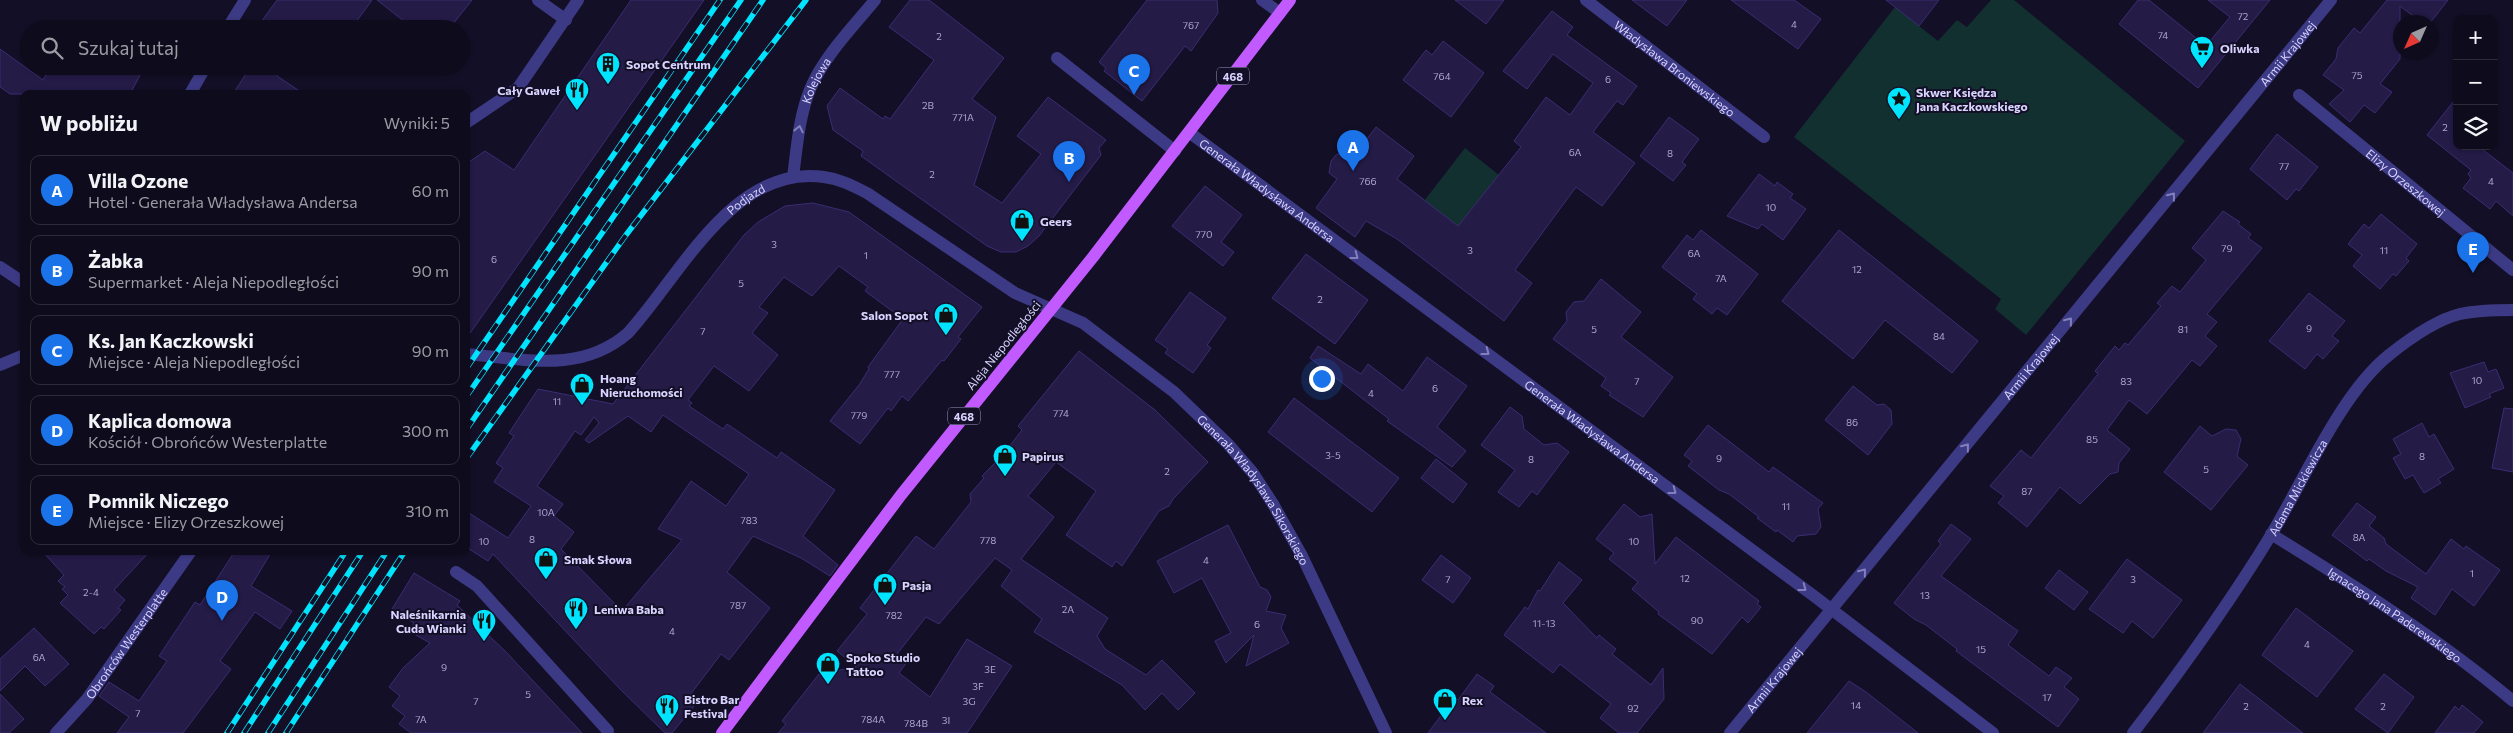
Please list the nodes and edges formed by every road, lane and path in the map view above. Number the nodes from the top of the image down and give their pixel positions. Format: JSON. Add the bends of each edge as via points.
{"nodes":[{"id":1,"x":245,"y":0,"type":"edge"},
{"id":2,"x":538,"y":0,"type":"edge"},
{"id":3,"x":578,"y":0,"type":"edge"},
{"id":4,"x":875,"y":0,"type":"edge"},
{"id":5,"x":1262,"y":0,"type":"edge"},
{"id":6,"x":1290,"y":0,"type":"edge"},
{"id":7,"x":1586,"y":0,"type":"edge"},
{"id":8,"x":2331,"y":0,"type":"edge"},
{"id":9,"x":1280,"y":14,"type":"junction"},
{"id":10,"x":233,"y":20,"type":"edge"},
{"id":11,"x":566,"y":20,"type":"junction"},
{"id":12,"x":1057,"y":58,"type":"dead end"},
{"id":13,"x":201,"y":75,"type":"edge"},
{"id":14,"x":192,"y":90,"type":"edge"},
{"id":15,"x":2299,"y":95,"type":"dead end"},
{"id":16,"x":470,"y":120,"type":"edge"},
{"id":17,"x":1190,"y":133,"type":"junction"},
{"id":18,"x":1764,"y":137,"type":"dead end"},
{"id":19,"x":1175,"y":151,"type":"junction"},
{"id":20,"x":793,"y":177,"type":"junction"},
{"id":21,"x":0,"y":267,"type":"edge"},
{"id":22,"x":2513,"y":270,"type":"edge"},
{"id":23,"x":20,"y":276,"type":"edge"},
{"id":24,"x":1050,"y":308,"type":"junction"},
{"id":25,"x":2513,"y":310,"type":"edge"},
{"id":26,"x":470,"y":354,"type":"edge"},
{"id":27,"x":20,"y":357,"type":"edge"},
{"id":28,"x":0,"y":365,"type":"edge"},
{"id":29,"x":2271,"y":534,"type":"junction"},
{"id":30,"x":187,"y":555,"type":"edge"},
{"id":31,"x":456,"y":572,"type":"dead end"},
{"id":32,"x":1832,"y":610,"type":"junction"},
{"id":33,"x":2513,"y":701,"type":"edge"},
{"id":34,"x":608,"y":731,"type":"dead end"},
{"id":35,"x":56,"y":733,"type":"edge"},
{"id":36,"x":722,"y":733,"type":"edge"},
{"id":37,"x":1386,"y":733,"type":"edge"},
{"id":38,"x":1730,"y":733,"type":"edge"},
{"id":39,"x":1993,"y":733,"type":"edge"},
{"id":40,"x":2133,"y":733,"type":"edge"}],
"edges":[{"from":1,"to":10,"type":"street"},
{"from":2,"to":11,"type":"street"},
{"from":3,"to":11,"type":"street"},
{"from":20,"to":4,"type":"street","name":"Kolejowa","one_way":true,"via":[[797,140],[811,88],[819,72]]},
{"from":5,"to":9,"type":"street"},
{"from":6,"to":9,"type":"main road","name":"Aleja Niepodległości","number":"468"},
{"from":7,"to":18,"type":"street","name":"Władysława Broniewskiego"},
{"from":32,"to":8,"type":"street","name":"Armii Krajowej","one_way":true},
{"from":9,"to":17,"type":"main road","name":"Aleja Niepodległości","number":"468"},
{"from":11,"to":16,"type":"street","via":[[518,88]]},
{"from":12,"to":19,"type":"street"},
{"from":13,"to":14,"type":"street"},
{"from":15,"to":22,"type":"street","name":"Elizy Orzeszkowej"},
{"from":17,"to":19,"type":"main road","name":"Aleja Niepodległości","number":"468"},
{"from":17,"to":32,"type":"street","name":"Generała Władysława Andersa","one_way":true},
{"from":19,"to":24,"type":"main road","name":"Aleja Niepodległości","number":"468"},
{"from":20,"to":24,"type":"street","name":"Podjazd","via":[[826,177],[867,193],[1015,292]]},
{"from":20,"to":26,"type":"street","name":"Podjazd","via":[[751,193],[722,216],[639,321],[617,343],[593,355],[570,361]]},
{"from":21,"to":23,"type":"street"},
{"from":24,"to":36,"type":"main road","name":"Aleja Niepodległości","number":"468","via":[[856,552]]},
{"from":24,"to":37,"type":"street","name":"Generała Władysława Sikorskiego","via":[[1083,323],[1174,392],[1222,438],[1252,473],[1302,556]]},
{"from":25,"to":29,"type":"street","name":"Adama Mickiewicza","via":[[2459,314],[2435,324],[2388,356],[2342,410]]},
{"from":27,"to":28,"type":"street"},
{"from":29,"to":33,"type":"street","name":"Ignacego Jana Paderewskiego","via":[[2378,601],[2468,663]]},
{"from":29,"to":40,"type":"street","name":"Adama Mickiewicza","via":[[2219,617]]},
{"from":30,"to":35,"type":"street","name":"Obrońców Westerplatte","via":[[86,699]]},
{"from":31,"to":34,"type":"street","via":[[477,586]]},
{"from":32,"to":38,"type":"street","name":"Armii Krajowej"},
{"from":32,"to":39,"type":"street","name":"Generała Władysława Andersa"}]}
